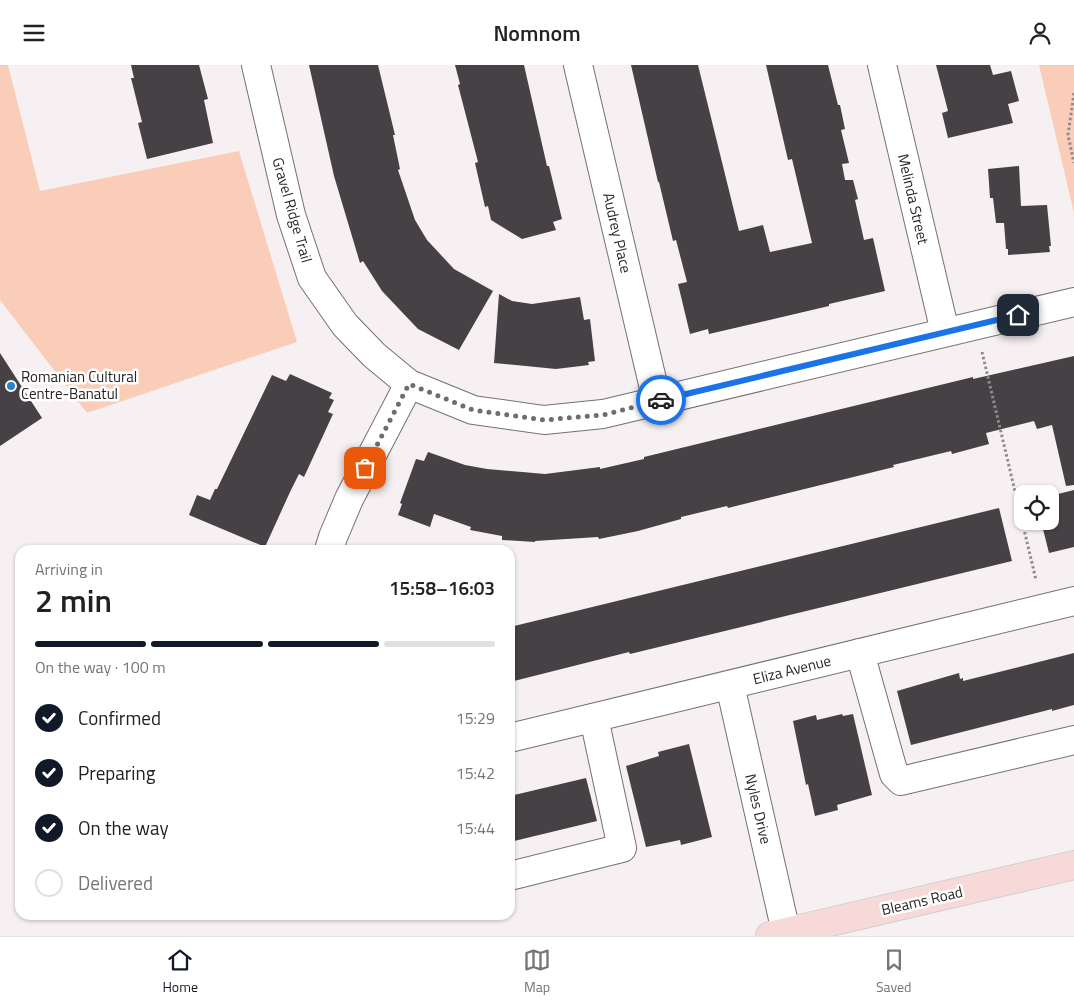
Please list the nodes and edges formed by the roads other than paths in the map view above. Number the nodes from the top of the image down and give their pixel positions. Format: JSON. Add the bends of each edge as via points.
{"nodes":[{"id":1,"x":256,"y":65,"type":"edge"},
{"id":2,"x":578,"y":65,"type":"edge"},
{"id":3,"x":882,"y":65,"type":"edge"},
{"id":4,"x":1074,"y":302,"type":"edge"},
{"id":5,"x":945,"y":332,"type":"junction"},
{"id":6,"x":409,"y":384,"type":"junction"},
{"id":7,"x":657,"y":401,"type":"junction"},
{"id":8,"x":331,"y":545,"type":"edge"},
{"id":9,"x":1074,"y":601,"type":"edge"},
{"id":10,"x":860,"y":653,"type":"junction"},
{"id":11,"x":730,"y":685,"type":"junction"},
{"id":12,"x":594,"y":718,"type":"junction"},
{"id":13,"x":515,"y":737,"type":"edge"},
{"id":14,"x":1074,"y":741,"type":"edge"},
{"id":15,"x":1074,"y":865,"type":"edge"},
{"id":16,"x":515,"y":874,"type":"edge"},
{"id":17,"x":778,"y":934,"type":"edge"}],
"edges":[{"from":1,"to":6,"type":"street","name":"Gravel Ridge Trail","via":[[291,215],[312,278],[345,325]]},
{"from":2,"to":7,"type":"street","name":"Audrey Place"},
{"from":3,"to":5,"type":"street","name":"Melinda Street"},
{"from":4,"to":5,"type":"street","name":"Gravel Ridge Trail"},
{"from":5,"to":7,"type":"street","name":"Gravel Ridge Trail"},
{"from":6,"to":7,"type":"street","name":"Gravel Ridge Trail","via":[[473,410],[544,420],[603,415]]},
{"from":6,"to":8,"type":"street","via":[[349,499]]},
{"from":9,"to":10,"type":"street","name":"Eliza Avenue"},
{"from":10,"to":11,"type":"street","name":"Eliza Avenue"},
{"from":10,"to":14,"type":"street","via":[[894,774],[902,781]]},
{"from":11,"to":12,"type":"street","name":"Eliza Avenue"},
{"from":11,"to":17,"type":"street","name":"Nyles Drive"},
{"from":12,"to":13,"type":"street","name":"Eliza Avenue"},
{"from":12,"to":16,"type":"street","via":[[622,848]]},
{"from":15,"to":17,"type":"main road","name":"Bleams Road"}]}
